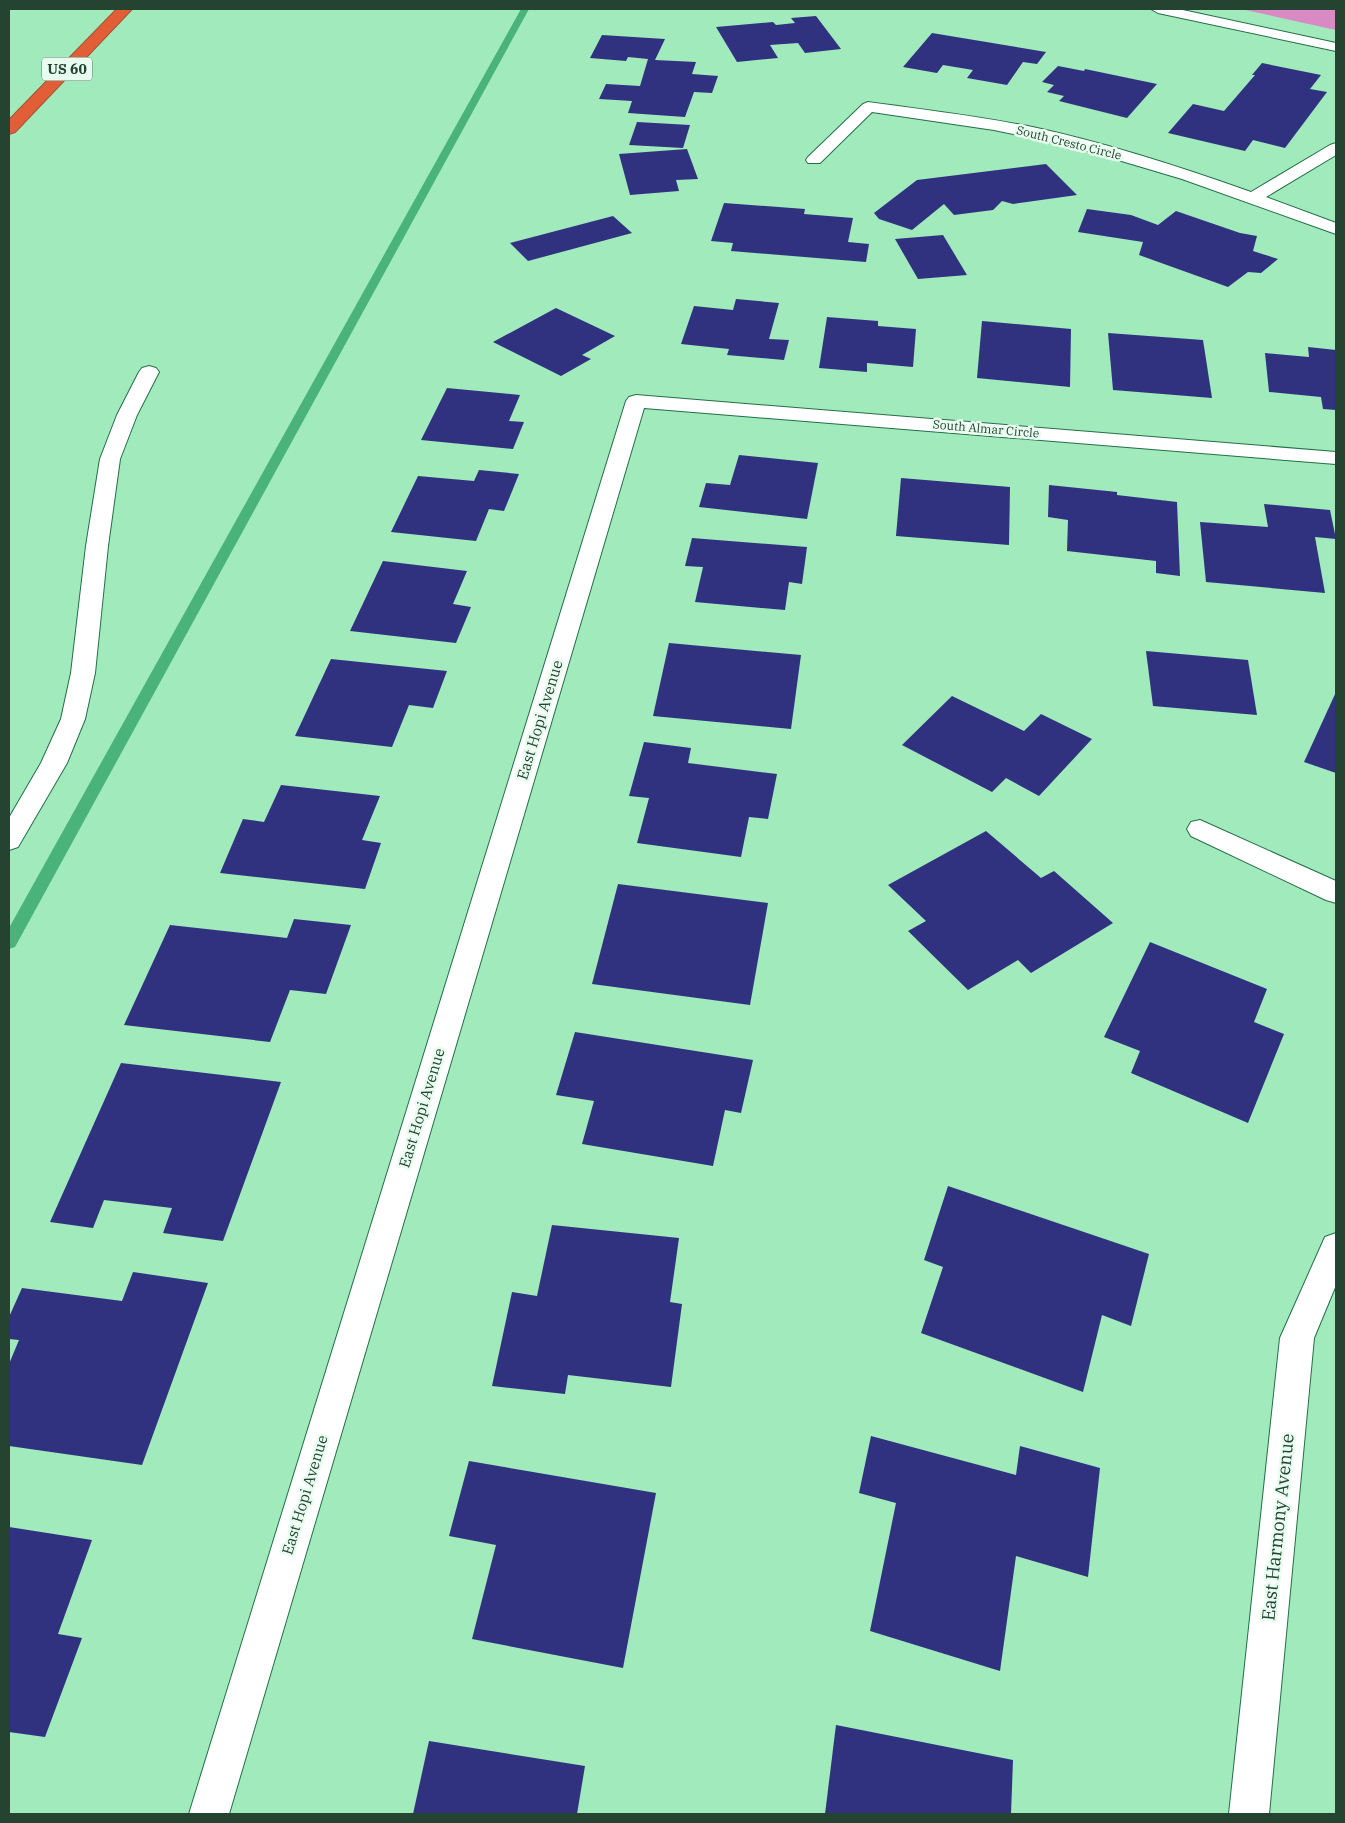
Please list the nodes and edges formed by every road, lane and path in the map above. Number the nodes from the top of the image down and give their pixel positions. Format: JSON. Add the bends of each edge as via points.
{"nodes":[{"id":1,"x":125,"y":9,"type":"edge"},
{"id":2,"x":1158,"y":9,"type":"edge"},
{"id":3,"x":1336,"y":48,"type":"edge"},
{"id":4,"x":9,"y":129,"type":"edge"},
{"id":5,"x":1336,"y":148,"type":"edge"},
{"id":6,"x":814,"y":160,"type":"dead end"},
{"id":7,"x":1252,"y":198,"type":"junction"},
{"id":8,"x":1336,"y":229,"type":"edge"},
{"id":9,"x":149,"y":372,"type":"dead end"},
{"id":10,"x":636,"y":401,"type":"joint"},
{"id":11,"x":1336,"y":458,"type":"edge"},
{"id":12,"x":1200,"y":828,"type":"dead end"},
{"id":13,"x":9,"y":840,"type":"edge"},
{"id":14,"x":1336,"y":893,"type":"edge"},
{"id":15,"x":1336,"y":1246,"type":"edge"},
{"id":16,"x":209,"y":1814,"type":"edge"},
{"id":17,"x":1249,"y":1814,"type":"edge"}],
"edges":[{"from":1,"to":4,"type":"highway","number":"US 60"},
{"from":2,"to":3,"type":"street"},
{"from":5,"to":7,"type":"street"},
{"from":6,"to":7,"type":"street","name":"South Cresto Circle","via":[[868,107],[1035,132],[1108,150]]},
{"from":7,"to":8,"type":"street","name":"South Cresto Circle"},
{"from":9,"to":13,"type":"street","via":[[127,415],[110,460],[83,673],[73,719],[54,762]]},
{"from":10,"to":11,"type":"street","name":"South Almar Circle"},
{"from":10,"to":16,"type":"street","name":"East Hopi Avenue"},
{"from":12,"to":14,"type":"street"},
{"from":15,"to":17,"type":"street","name":"East Harmony Avenue","via":[[1297,1338]]}]}
